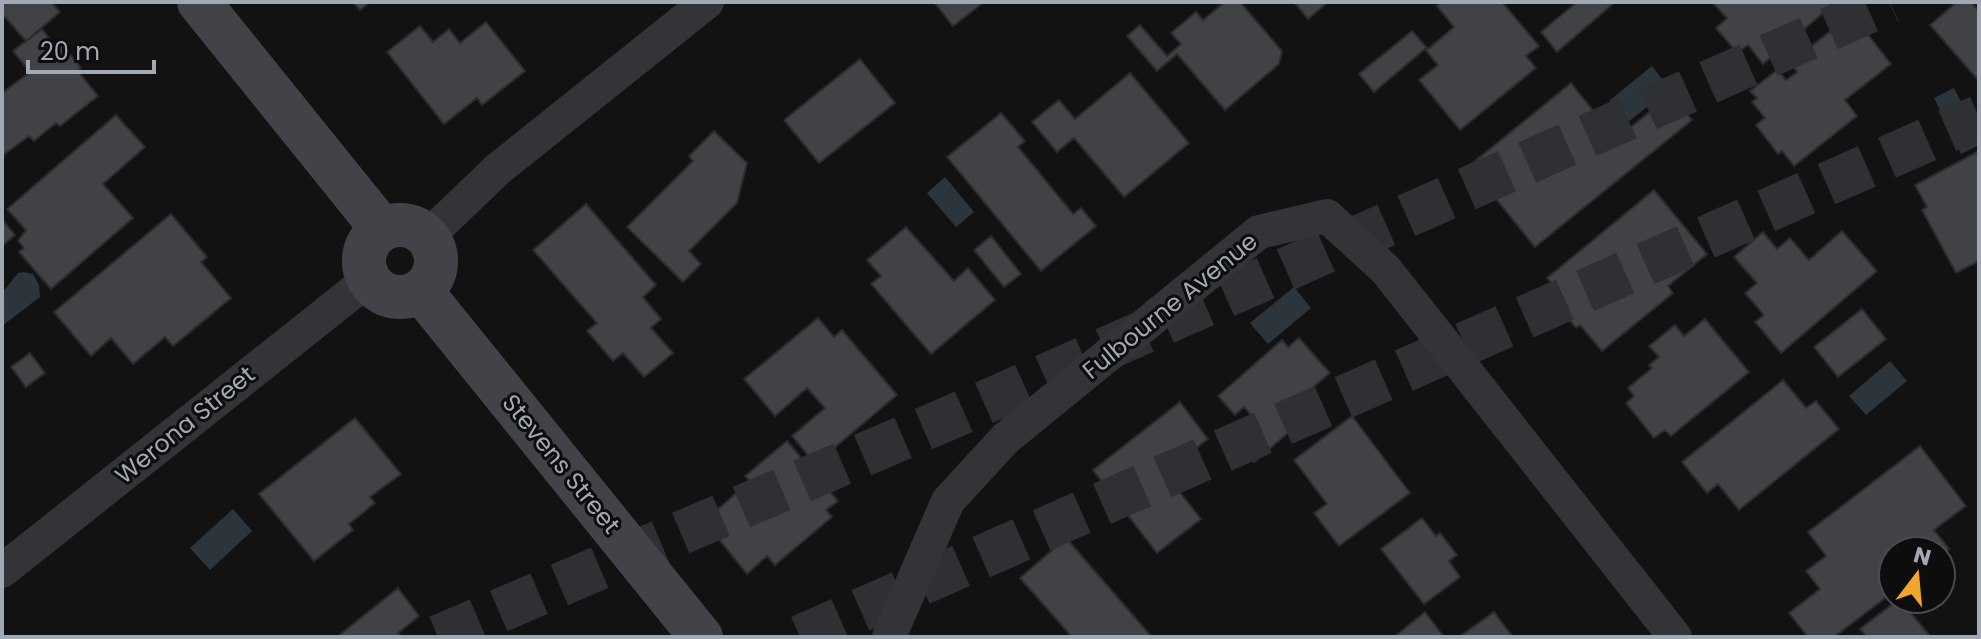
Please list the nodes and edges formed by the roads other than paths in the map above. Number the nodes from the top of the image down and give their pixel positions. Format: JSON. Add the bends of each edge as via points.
{"nodes":[{"id":1,"x":199,"y":2,"type":"edge"},
{"id":2,"x":707,"y":2,"type":"edge"},
{"id":3,"x":382,"y":229,"type":"junction"},
{"id":4,"x":427,"y":237,"type":"junction"},
{"id":5,"x":368,"y":280,"type":"junction"},
{"id":6,"x":421,"y":291,"type":"junction"},
{"id":7,"x":2,"y":571,"type":"edge"},
{"id":8,"x":701,"y":637,"type":"edge"},
{"id":9,"x":889,"y":637,"type":"edge"},
{"id":10,"x":1675,"y":637,"type":"edge"}],
"edges":[{"from":1,"to":3,"type":"street"},
{"from":2,"to":4,"type":"street","via":[[498,169]]},
{"from":3,"to":4,"type":"street","via":[[405,225]]},
{"from":3,"to":5,"type":"street","via":[[363,258]]},
{"from":4,"to":6,"type":"street","via":[[434,247],[435,271]]},
{"from":5,"to":6,"type":"street","via":[[376,290],[398,298]]},
{"from":5,"to":7,"type":"street","name":"Werona Street"},
{"from":6,"to":8,"type":"street","name":"Stevens Street"},
{"from":9,"to":10,"type":"street","name":"Fulbourne Avenue","via":[[948,501],[1005,439],[1259,232],[1327,216],[1386,270]]}]}
